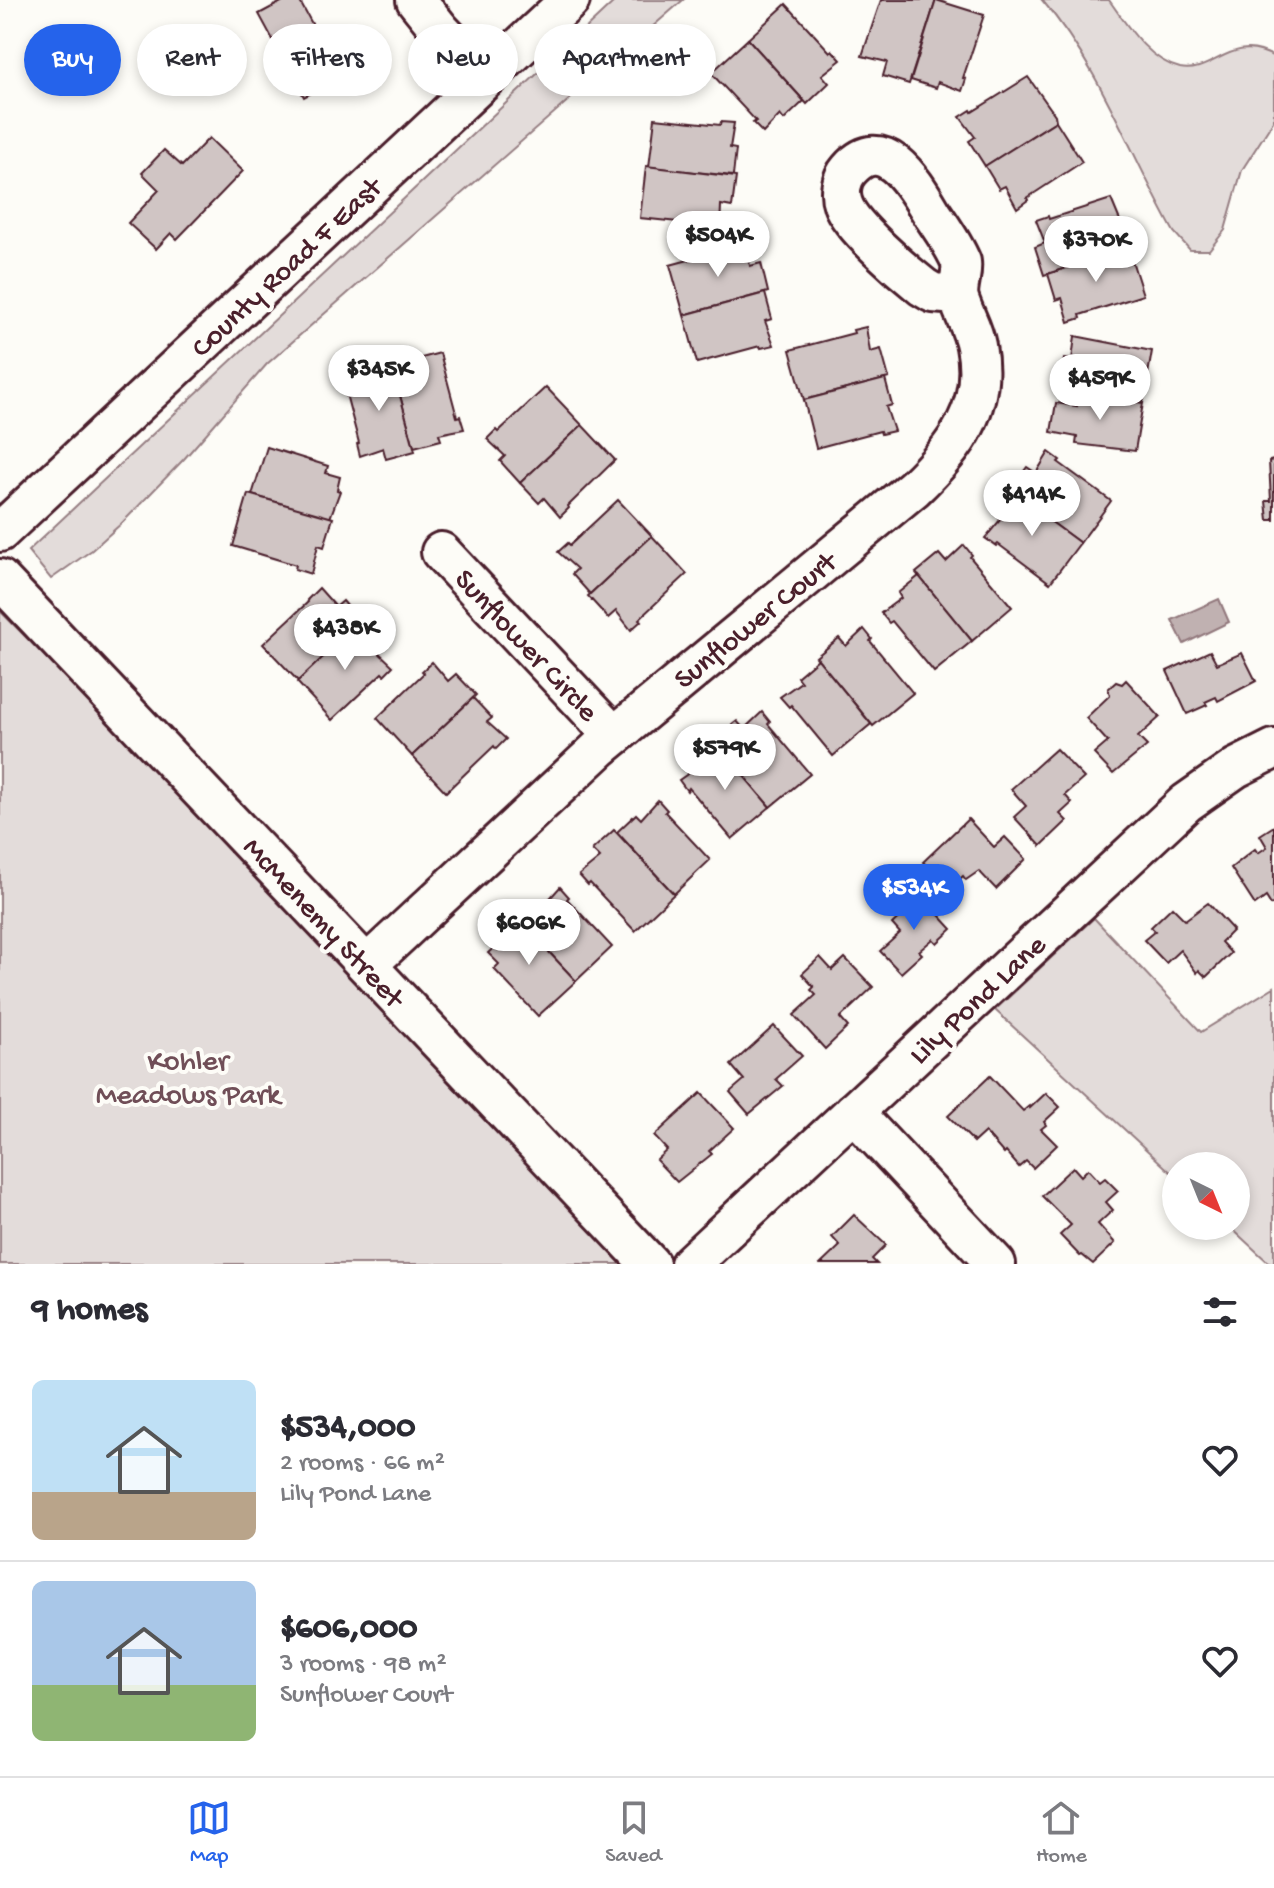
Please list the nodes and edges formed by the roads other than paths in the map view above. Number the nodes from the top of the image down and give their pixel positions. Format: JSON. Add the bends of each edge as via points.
{"nodes":[{"id":1,"x":416,"y":0,"type":"edge"},
{"id":2,"x":570,"y":0,"type":"edge"},
{"id":3,"x":435,"y":24,"type":"edge"},
{"id":4,"x":518,"y":48,"type":"edge"},
{"id":5,"x":467,"y":96,"type":"edge"},
{"id":6,"x":957,"y":295,"type":"dead end"},
{"id":7,"x":0,"y":532,"type":"edge"},
{"id":8,"x":441,"y":552,"type":"dead end"},
{"id":9,"x":0,"y":579,"type":"edge"},
{"id":10,"x":614,"y":736,"type":"junction"},
{"id":11,"x":1274,"y":749,"type":"edge"},
{"id":12,"x":367,"y":965,"type":"junction"},
{"id":13,"x":853,"y":1112,"type":"junction"},
{"id":14,"x":650,"y":1264,"type":"edge"},
{"id":15,"x":690,"y":1264,"type":"edge"},
{"id":16,"x":996,"y":1264,"type":"edge"}],
"edges":[{"from":1,"to":3,"type":"street"},
{"from":2,"to":4,"type":"street","name":"County Road F East"},
{"from":5,"to":7,"type":"street","name":"County Road F East"},
{"from":6,"to":10,"type":"street","name":"Sunflower Court","via":[[973,331],[978,367],[971,414],[953,447],[914,488]]},
{"from":8,"to":10,"type":"street","name":"Sunflower Circle"},
{"from":9,"to":12,"type":"street","name":"McMenemy Street"},
{"from":10,"to":12,"type":"street","name":"Sunflower Court"},
{"from":11,"to":13,"type":"street","name":"Lily Pond Lane","via":[[1186,803]]},
{"from":12,"to":14,"type":"street","name":"McMenemy Street"},
{"from":13,"to":15,"type":"street","name":"Lily Pond Lane"},
{"from":13,"to":16,"type":"street"}]}
